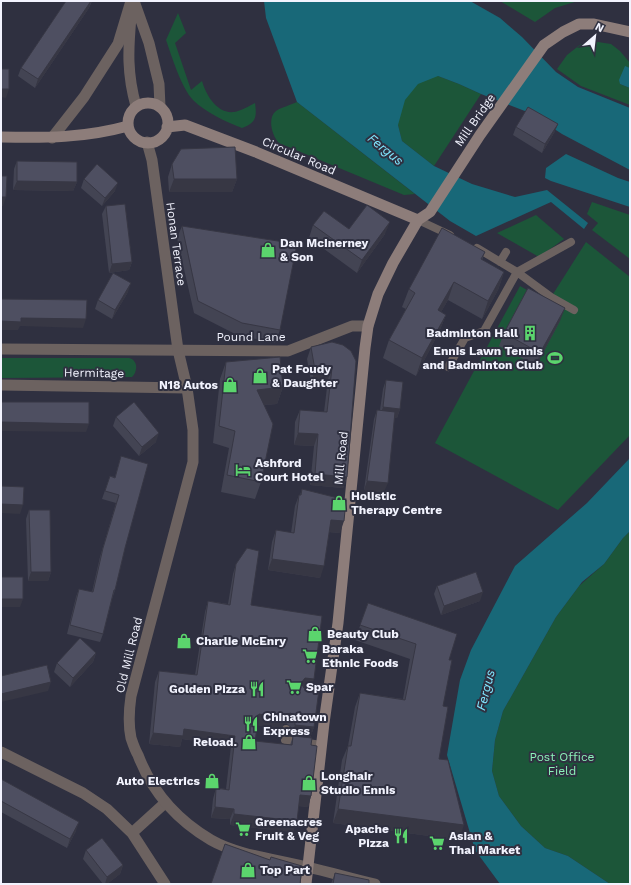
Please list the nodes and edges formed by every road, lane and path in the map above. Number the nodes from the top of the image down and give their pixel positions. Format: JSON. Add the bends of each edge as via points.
{"nodes":[{"id":1,"x":133,"y":1,"type":"edge"},
{"id":2,"x":630,"y":32,"type":"edge"},
{"id":3,"x":136,"y":106,"type":"junction"},
{"id":4,"x":160,"y":107,"type":"junction"},
{"id":5,"x":128,"y":126,"type":"junction"},
{"id":6,"x":167,"y":127,"type":"junction"},
{"id":7,"x":1,"y":137,"type":"edge"},
{"id":8,"x":52,"y":138,"type":"junction"},
{"id":9,"x":147,"y":142,"type":"junction"},
{"id":10,"x":430,"y":212,"type":"joint"},
{"id":11,"x":418,"y":220,"type":"junction"},
{"id":12,"x":571,"y":242,"type":"dead end"},
{"id":13,"x":506,"y":252,"type":"dead end"},
{"id":14,"x":500,"y":262,"type":"junction"},
{"id":15,"x":518,"y":272,"type":"junction"},
{"id":16,"x":574,"y":310,"type":"dead end"},
{"id":17,"x":368,"y":326,"type":"junction"},
{"id":18,"x":1,"y":349,"type":"edge"},
{"id":19,"x":178,"y":350,"type":"junction"},
{"id":20,"x":448,"y":367,"type":"dead end"},
{"id":21,"x":1,"y":385,"type":"edge"},
{"id":22,"x":187,"y":388,"type":"junction"},
{"id":23,"x":286,"y":729,"type":"dead end"},
{"id":24,"x":322,"y":745,"type":"junction"},
{"id":25,"x":1,"y":752,"type":"edge"},
{"id":26,"x":165,"y":803,"type":"junction"},
{"id":27,"x":132,"y":834,"type":"junction"},
{"id":28,"x":308,"y":867,"type":"junction"},
{"id":29,"x":165,"y":884,"type":"edge"},
{"id":30,"x":306,"y":884,"type":"edge"},
{"id":31,"x":375,"y":884,"type":"edge"}],
"edges":[{"from":1,"to":3,"type":"street","via":[[128,52],[131,87]]},
{"from":1,"to":4,"type":"street","via":[[149,43],[159,84]]},
{"from":1,"to":8,"type":"street","via":[[118,44],[84,97]]},
{"from":2,"to":10,"type":"main road","name":"Mill Bridge","via":[[594,24],[579,24],[544,45]]},
{"from":3,"to":4,"type":"main road","via":[[148,102]]},
{"from":3,"to":5,"type":"main road","via":[[129,115]]},
{"from":4,"to":6,"type":"main road","via":[[168,120]]},
{"from":5,"to":8,"type":"main road","via":[[104,132]]},
{"from":5,"to":9,"type":"main road","via":[[138,140]]},
{"from":6,"to":9,"type":"main road","via":[[160,138]]},
{"from":6,"to":11,"type":"main road","name":"Circular Road","via":[[185,125]]},
{"from":7,"to":8,"type":"main road"},
{"from":9,"to":19,"type":"street","name":"Honan Terrace","via":[[152,160]]},
{"from":10,"to":11,"type":"main road","name":"Mill Road"},
{"from":11,"to":14,"type":"lane"},
{"from":11,"to":17,"type":"main road","name":"Mill Road","via":[[378,294]]},
{"from":12,"to":15,"type":"lane"},
{"from":13,"to":14,"type":"lane"},
{"from":14,"to":15,"type":"lane"},
{"from":15,"to":16,"type":"lane","via":[[551,297]]},
{"from":15,"to":20,"type":"lane","via":[[484,331],[465,338]]},
{"from":17,"to":19,"type":"street","name":"Pound Lane","via":[[352,326],[288,351]]},
{"from":17,"to":24,"type":"main road","name":"Mill Road","via":[[338,623],[325,697]]},
{"from":18,"to":19,"type":"street","name":"Hermitage"},
{"from":19,"to":22,"type":"street","name":"Old Mill Road"},
{"from":21,"to":22,"type":"street","name":"Hermitage"},
{"from":22,"to":26,"type":"street","name":"Old Mill Road","via":[[193,430],[193,462],[131,696],[129,716],[131,739],[142,766]]},
{"from":23,"to":24,"type":"lane","via":[[285,740]]},
{"from":24,"to":28,"type":"main road","name":"Mill Road"},
{"from":25,"to":27,"type":"street","via":[[83,793],[107,809]]},
{"from":26,"to":27,"type":"street"},
{"from":26,"to":28,"type":"street","name":"Old Mill Road","via":[[212,841],[241,852]]},
{"from":27,"to":29,"type":"street"},
{"from":28,"to":30,"type":"main road","name":"Mill Road"},
{"from":28,"to":31,"type":"street","name":"Old Mill Road"}]}
